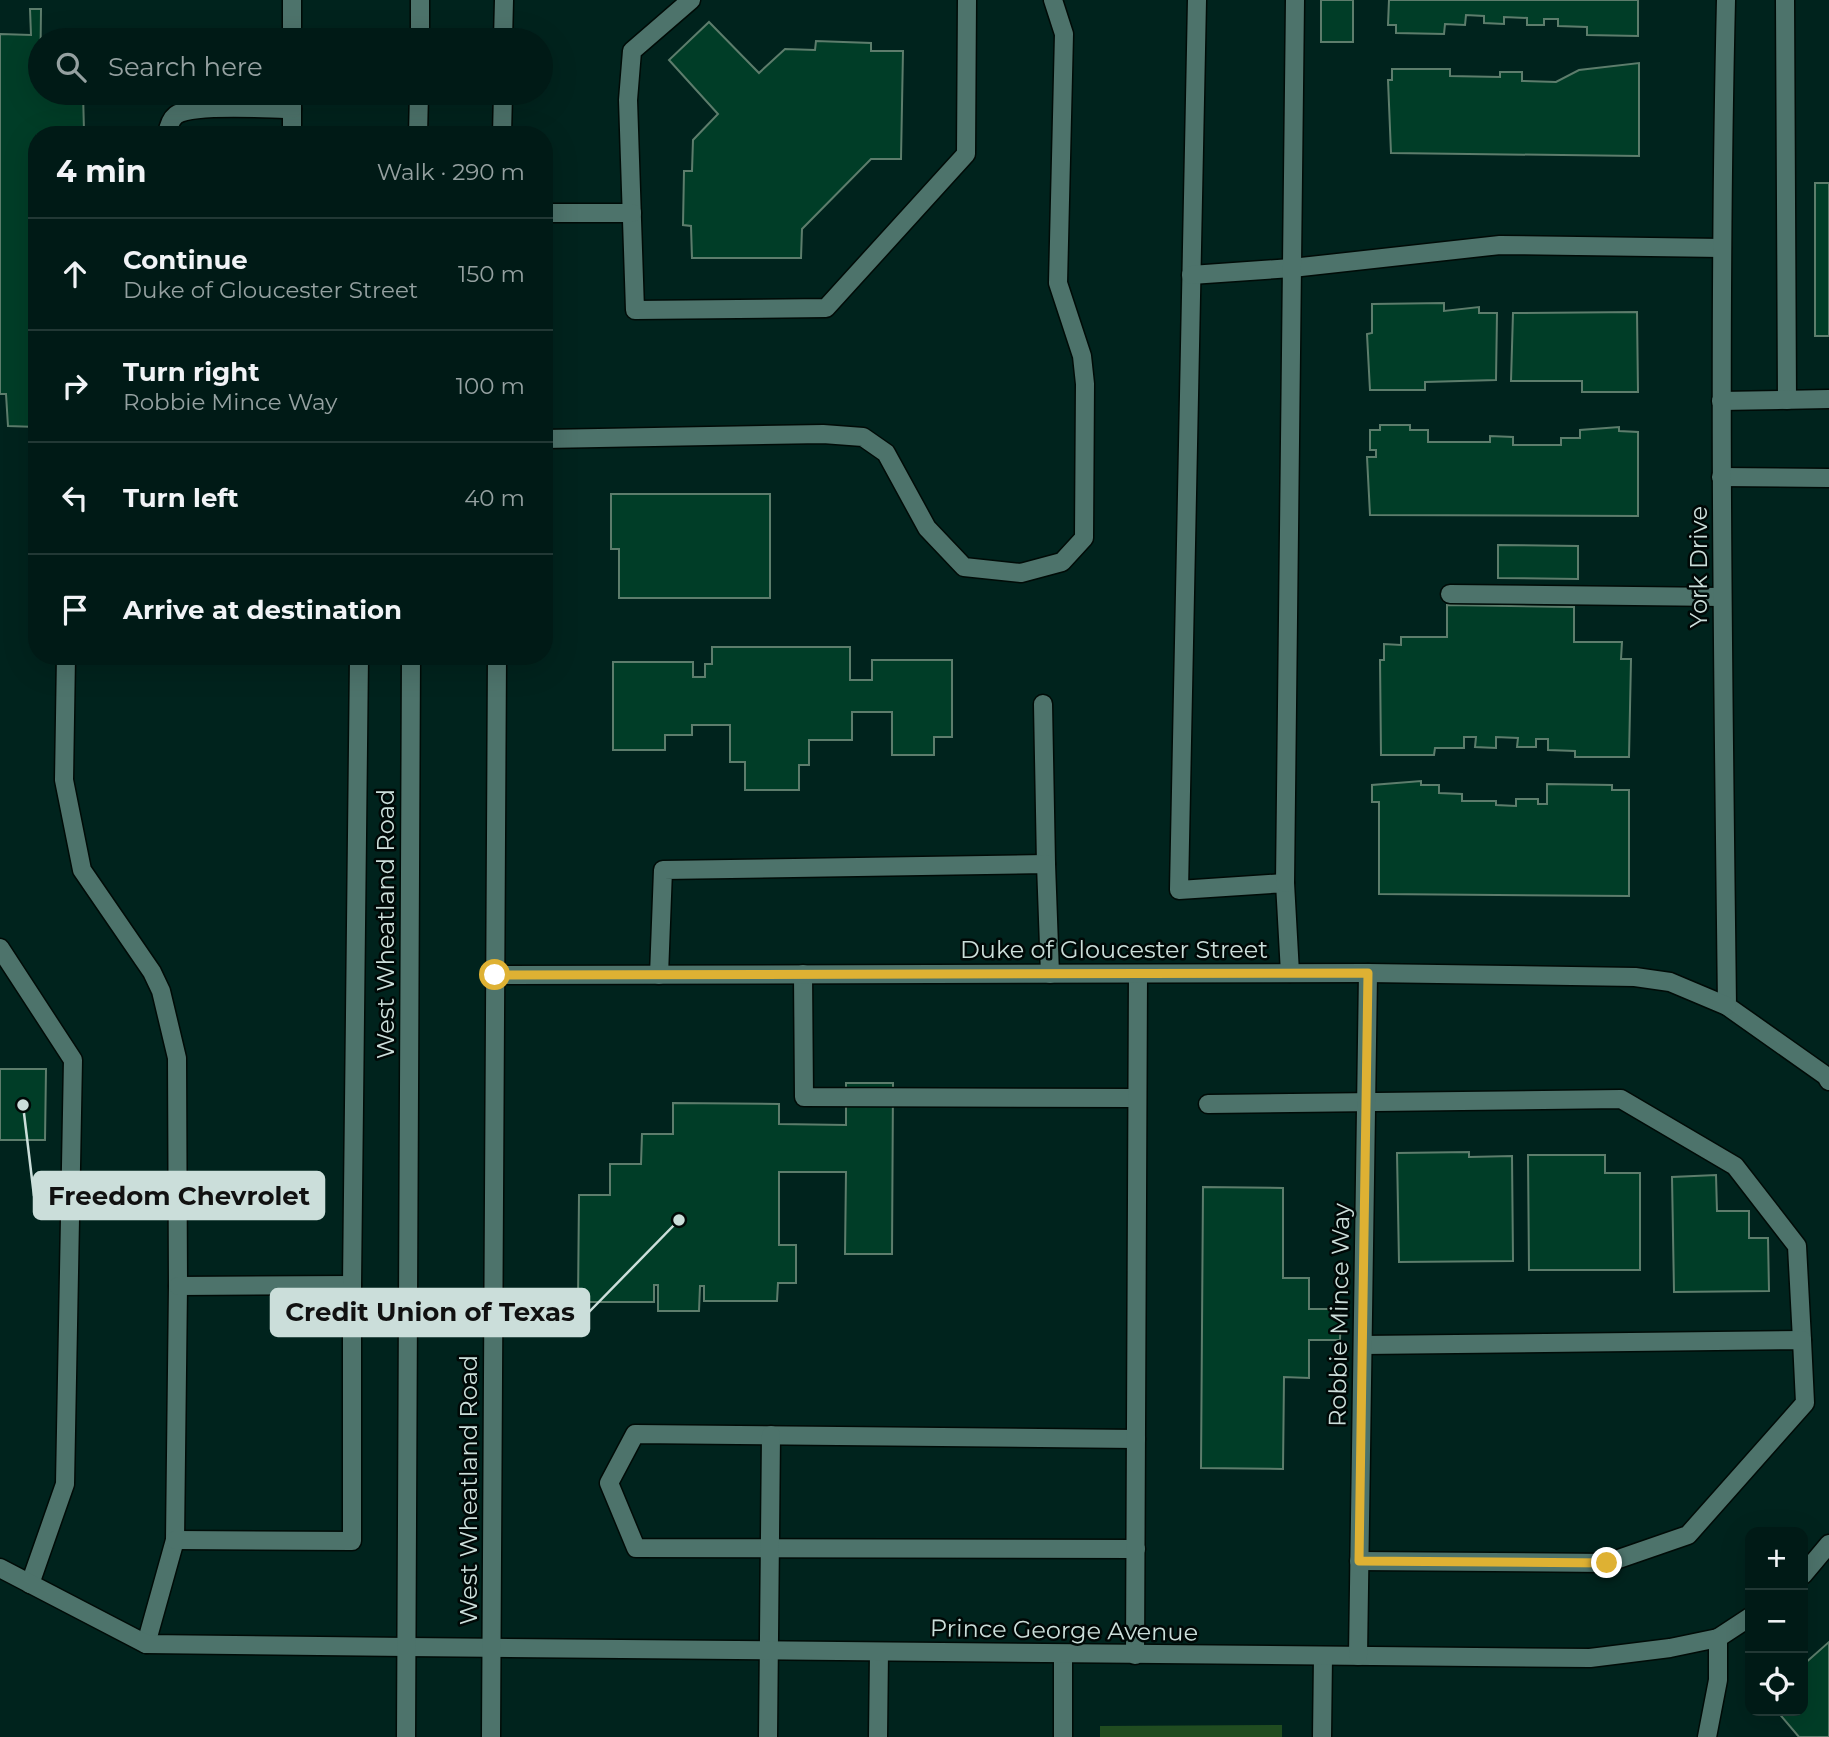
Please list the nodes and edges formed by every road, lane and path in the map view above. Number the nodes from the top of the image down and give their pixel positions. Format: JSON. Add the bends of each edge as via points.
{"nodes":[{"id":1,"x":292,"y":0,"type":"edge"},
{"id":2,"x":420,"y":0,"type":"edge"},
{"id":3,"x":504,"y":0,"type":"edge"},
{"id":4,"x":691,"y":0,"type":"edge"},
{"id":5,"x":967,"y":0,"type":"edge"},
{"id":6,"x":1053,"y":0,"type":"edge"},
{"id":7,"x":1197,"y":0,"type":"edge"},
{"id":8,"x":1295,"y":0,"type":"edge"},
{"id":9,"x":1726,"y":0,"type":"edge"},
{"id":10,"x":1785,"y":0,"type":"edge"},
{"id":11,"x":292,"y":28,"type":"edge"},
{"id":12,"x":420,"y":28,"type":"edge"},
{"id":13,"x":503,"y":28,"type":"edge"},
{"id":14,"x":242,"y":105,"type":"edge"},
{"id":15,"x":292,"y":105,"type":"edge"},
{"id":16,"x":419,"y":105,"type":"edge"},
{"id":17,"x":503,"y":105,"type":"edge"},
{"id":18,"x":170,"y":126,"type":"edge"},
{"id":19,"x":292,"y":126,"type":"edge"},
{"id":20,"x":418,"y":126,"type":"edge"},
{"id":21,"x":502,"y":126,"type":"edge"},
{"id":22,"x":553,"y":213,"type":"edge"},
{"id":23,"x":632,"y":214,"type":"junction"},
{"id":24,"x":1722,"y":248,"type":"junction"},
{"id":25,"x":1292,"y":268,"type":"junction"},
{"id":26,"x":1191,"y":275,"type":"junction"},
{"id":27,"x":1829,"y":399,"type":"edge"},
{"id":28,"x":1787,"y":400,"type":"junction"},
{"id":29,"x":1721,"y":401,"type":"junction"},
{"id":30,"x":553,"y":439,"type":"edge"},
{"id":31,"x":1721,"y":477,"type":"junction"},
{"id":32,"x":1829,"y":478,"type":"edge"},
{"id":33,"x":1450,"y":594,"type":"dead end"},
{"id":34,"x":1722,"y":597,"type":"junction"},
{"id":35,"x":66,"y":665,"type":"edge"},
{"id":36,"x":359,"y":665,"type":"edge"},
{"id":37,"x":411,"y":665,"type":"edge"},
{"id":38,"x":497,"y":665,"type":"edge"},
{"id":39,"x":1043,"y":704,"type":"dead end"},
{"id":40,"x":1046,"y":864,"type":"junction"},
{"id":41,"x":1285,"y":883,"type":"junction"},
{"id":42,"x":0,"y":948,"type":"edge"},
{"id":43,"x":1290,"y":973,"type":"junction"},
{"id":44,"x":1368,"y":973,"type":"junction"},
{"id":45,"x":803,"y":974,"type":"junction"},
{"id":46,"x":1050,"y":974,"type":"junction"},
{"id":47,"x":1138,"y":974,"type":"junction"},
{"id":48,"x":495,"y":975,"type":"junction"},
{"id":49,"x":659,"y":975,"type":"junction"},
{"id":50,"x":1727,"y":1006,"type":"junction"},
{"id":51,"x":1829,"y":1081,"type":"edge"},
{"id":52,"x":1137,"y":1098,"type":"junction"},
{"id":53,"x":1367,"y":1102,"type":"junction"},
{"id":54,"x":1208,"y":1104,"type":"dead end"},
{"id":55,"x":352,"y":1285,"type":"junction"},
{"id":56,"x":178,"y":1286,"type":"junction"},
{"id":57,"x":1801,"y":1340,"type":"junction"},
{"id":58,"x":1363,"y":1345,"type":"junction"},
{"id":59,"x":771,"y":1435,"type":"junction"},
{"id":60,"x":1136,"y":1439,"type":"junction"},
{"id":61,"x":175,"y":1540,"type":"junction"},
{"id":62,"x":1829,"y":1544,"type":"edge"},
{"id":63,"x":771,"y":1548,"type":"junction"},
{"id":64,"x":1136,"y":1549,"type":"junction"},
{"id":65,"x":1359,"y":1561,"type":"junction"},
{"id":66,"x":0,"y":1568,"type":"edge"},
{"id":67,"x":1808,"y":1569,"type":"edge"},
{"id":68,"x":30,"y":1584,"type":"junction"},
{"id":69,"x":1745,"y":1621,"type":"edge"},
{"id":70,"x":1718,"y":1638,"type":"junction"},
{"id":71,"x":146,"y":1644,"type":"junction"},
{"id":72,"x":407,"y":1647,"type":"junction"},
{"id":73,"x":492,"y":1647,"type":"junction"},
{"id":74,"x":770,"y":1651,"type":"junction"},
{"id":75,"x":879,"y":1652,"type":"junction"},
{"id":76,"x":1063,"y":1655,"type":"junction"},
{"id":77,"x":1135,"y":1655,"type":"junction"},
{"id":78,"x":1323,"y":1657,"type":"junction"},
{"id":79,"x":1358,"y":1657,"type":"junction"},
{"id":80,"x":406,"y":1737,"type":"edge"},
{"id":81,"x":491,"y":1737,"type":"edge"},
{"id":82,"x":768,"y":1737,"type":"edge"},
{"id":83,"x":878,"y":1737,"type":"edge"},
{"id":84,"x":1063,"y":1737,"type":"edge"},
{"id":85,"x":1322,"y":1737,"type":"edge"},
{"id":86,"x":1707,"y":1737,"type":"edge"}],
"edges":[{"from":1,"to":11,"type":"street"},
{"from":2,"to":12,"type":"street"},
{"from":3,"to":13,"type":"street"},
{"from":4,"to":23,"type":"street","via":[[632,51],[628,100]]},
{"from":5,"to":23,"type":"street","via":[[966,154],[826,308],[635,310]]},
{"from":6,"to":30,"type":"street","via":[[1064,34],[1058,283],[1082,356],[1086,384],[1084,538],[1062,562],[1021,573],[964,567],[927,528],[886,453],[863,437]]},
{"from":7,"to":26,"type":"street"},
{"from":8,"to":25,"type":"street"},
{"from":9,"to":24,"type":"street","name":"York Drive"},
{"from":10,"to":28,"type":"street"},
{"from":14,"to":18,"type":"street","via":[[192,109],[175,116]]},
{"from":15,"to":19,"type":"street"},
{"from":16,"to":20,"type":"street"},
{"from":17,"to":21,"type":"street"},
{"from":22,"to":23,"type":"street"},
{"from":24,"to":25,"type":"street","via":[[1500,245]]},
{"from":24,"to":29,"type":"street","name":"York Drive"},
{"from":25,"to":26,"type":"street"},
{"from":25,"to":41,"type":"street"},
{"from":26,"to":41,"type":"street","via":[[1179,890]]},
{"from":27,"to":28,"type":"street"},
{"from":28,"to":29,"type":"street"},
{"from":29,"to":31,"type":"street","name":"York Drive"},
{"from":31,"to":32,"type":"street"},
{"from":31,"to":34,"type":"street","name":"York Drive"},
{"from":33,"to":34,"type":"street"},
{"from":34,"to":50,"type":"street","name":"York Drive"},
{"from":35,"to":56,"type":"street","via":[[64,780],[82,870],[162,991],[177,1058]]},
{"from":36,"to":55,"type":"street"},
{"from":37,"to":72,"type":"street","name":"West Wheatland Road"},
{"from":38,"to":48,"type":"street","name":"West Wheatland Road"},
{"from":39,"to":40,"type":"street"},
{"from":40,"to":46,"type":"street"},
{"from":40,"to":49,"type":"street","via":[[663,870]]},
{"from":41,"to":43,"type":"street"},
{"from":42,"to":68,"type":"street","via":[[73,1060],[65,1484]]},
{"from":43,"to":44,"type":"street","name":"Duke of Gloucester Street"},
{"from":43,"to":47,"type":"street","name":"Duke of Gloucester Street"},
{"from":44,"to":50,"type":"street","name":"Duke of Gloucester Street","via":[[1635,976],[1670,982]]},
{"from":44,"to":53,"type":"street","name":"Robbie Mince Way"},
{"from":45,"to":46,"type":"street","name":"Duke of Gloucester Street"},
{"from":45,"to":49,"type":"street","name":"Duke of Gloucester Street"},
{"from":45,"to":52,"type":"street","via":[[804,1097]]},
{"from":46,"to":47,"type":"street","name":"Duke of Gloucester Street"},
{"from":47,"to":52,"type":"street"},
{"from":48,"to":49,"type":"street","name":"Duke of Gloucester Street"},
{"from":48,"to":73,"type":"street","name":"West Wheatland Road"},
{"from":50,"to":51,"type":"street"},
{"from":52,"to":60,"type":"street"},
{"from":53,"to":54,"type":"street"},
{"from":53,"to":57,"type":"street","via":[[1621,1099],[1735,1166],[1797,1246]]},
{"from":53,"to":58,"type":"street","name":"Robbie Mince Way"},
{"from":55,"to":56,"type":"street"},
{"from":55,"to":61,"type":"street","via":[[352,1541]]},
{"from":56,"to":61,"type":"street"},
{"from":57,"to":58,"type":"street"},
{"from":57,"to":65,"type":"street","via":[[1805,1403],[1688,1535],[1607,1563]]},
{"from":58,"to":65,"type":"street","name":"Robbie Mince Way"},
{"from":59,"to":60,"type":"street"},
{"from":59,"to":63,"type":"street"},
{"from":59,"to":63,"type":"street","via":[[635,1434],[609,1483],[636,1548]]},
{"from":60,"to":64,"type":"street"},
{"from":61,"to":71,"type":"street"},
{"from":62,"to":67,"type":"street"},
{"from":63,"to":64,"type":"street"},
{"from":63,"to":74,"type":"street"},
{"from":64,"to":77,"type":"street"},
{"from":65,"to":79,"type":"street","name":"Robbie Mince Way"},
{"from":66,"to":68,"type":"street"},
{"from":68,"to":71,"type":"street"},
{"from":69,"to":70,"type":"street"},
{"from":70,"to":79,"type":"street","name":"Prince George Avenue","via":[[1590,1658]]},
{"from":70,"to":86,"type":"street","via":[[1718,1681]]},
{"from":71,"to":72,"type":"street","name":"Prince George Avenue"},
{"from":72,"to":73,"type":"street","name":"Prince George Avenue"},
{"from":72,"to":80,"type":"street","name":"West Wheatland Road"},
{"from":73,"to":74,"type":"street","name":"Prince George Avenue"},
{"from":73,"to":81,"type":"street","name":"West Wheatland Road"},
{"from":74,"to":75,"type":"street","name":"Prince George Avenue"},
{"from":74,"to":82,"type":"street"},
{"from":75,"to":76,"type":"street","name":"Prince George Avenue"},
{"from":75,"to":83,"type":"street"},
{"from":76,"to":77,"type":"street","name":"Prince George Avenue"},
{"from":76,"to":84,"type":"street"},
{"from":77,"to":78,"type":"street","name":"Prince George Avenue"},
{"from":78,"to":79,"type":"street","name":"Prince George Avenue"},
{"from":78,"to":85,"type":"street"}]}
